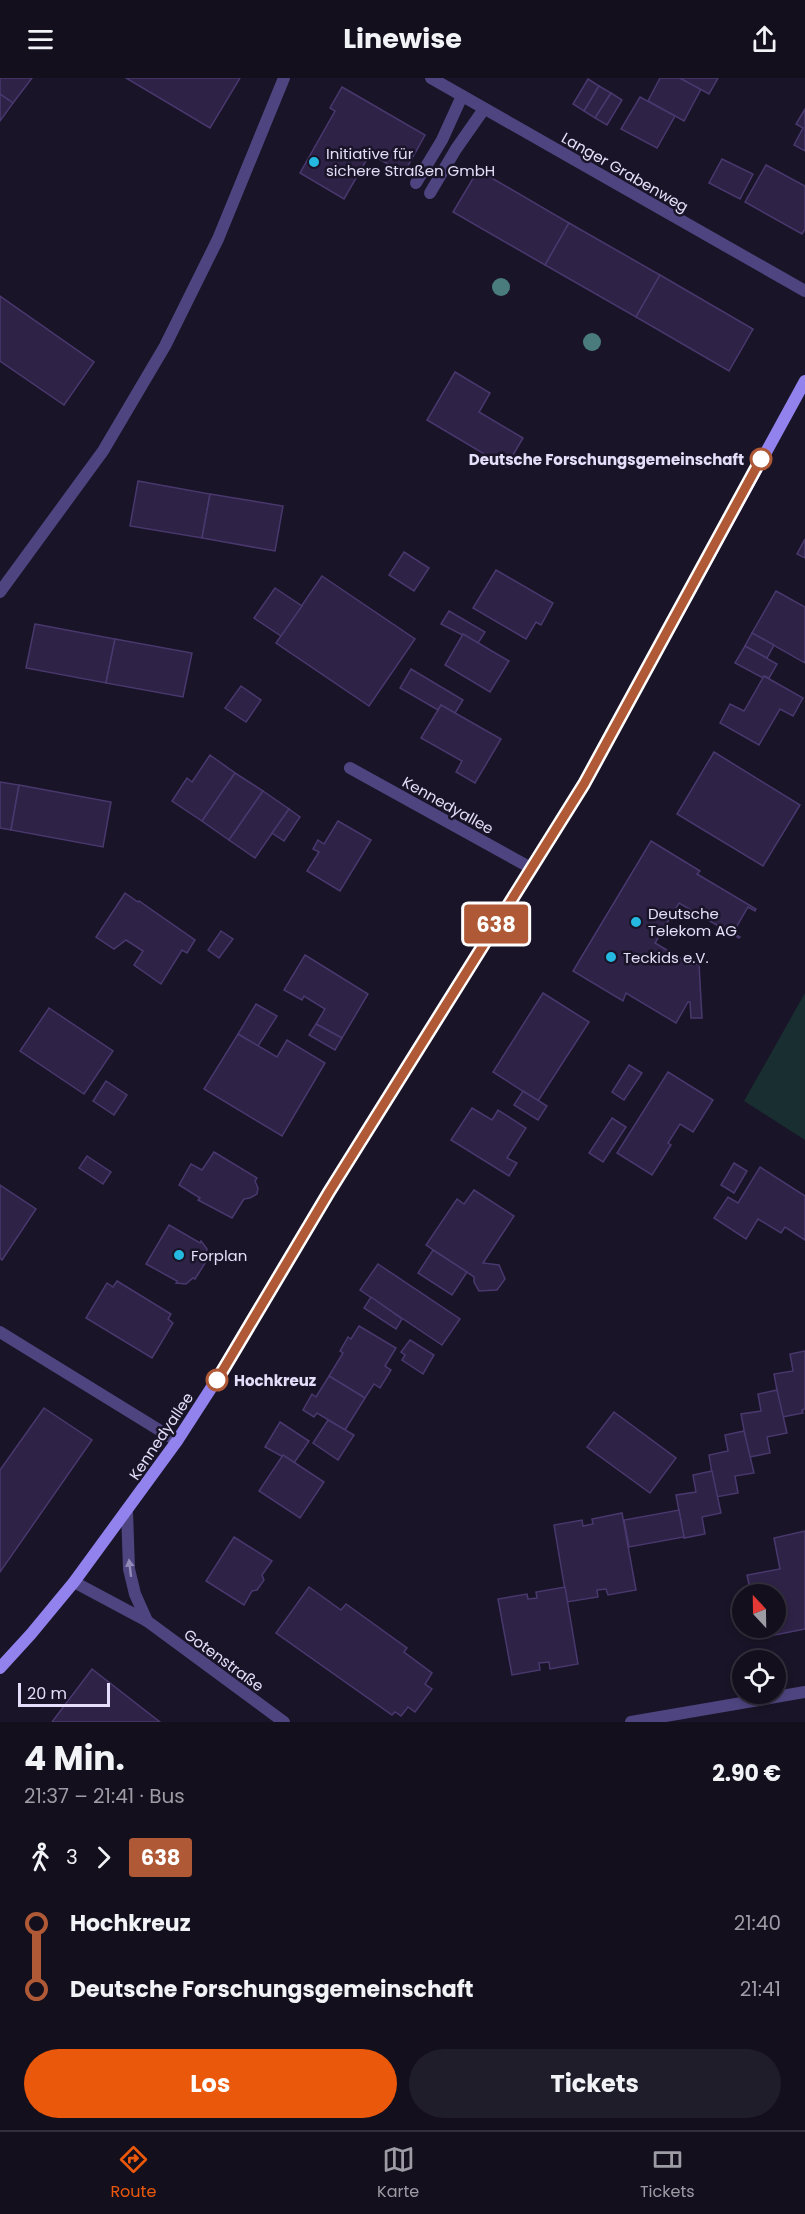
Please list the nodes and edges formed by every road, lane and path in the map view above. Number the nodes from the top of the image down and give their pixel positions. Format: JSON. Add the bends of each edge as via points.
{"nodes":[{"id":1,"x":284,"y":78,"type":"edge"},
{"id":2,"x":431,"y":78,"type":"edge"},
{"id":3,"x":462,"y":96,"type":"junction"},
{"id":4,"x":484,"y":108,"type":"junction"},
{"id":5,"x":416,"y":183,"type":"dead end"},
{"id":6,"x":430,"y":193,"type":"dead end"},
{"id":7,"x":805,"y":291,"type":"edge"},
{"id":8,"x":805,"y":381,"type":"edge"},
{"id":9,"x":0,"y":592,"type":"edge"},
{"id":10,"x":350,"y":768,"type":"dead end"},
{"id":11,"x":531,"y":868,"type":"junction"},
{"id":12,"x":0,"y":1332,"type":"edge"},
{"id":13,"x":177,"y":1441,"type":"junction"},
{"id":14,"x":127,"y":1511,"type":"junction"},
{"id":15,"x":74,"y":1582,"type":"junction"},
{"id":16,"x":147,"y":1621,"type":"junction"},
{"id":17,"x":0,"y":1668,"type":"edge"},
{"id":18,"x":805,"y":1692,"type":"edge"},
{"id":19,"x":284,"y":1722,"type":"edge"},
{"id":20,"x":631,"y":1722,"type":"edge"}],
"edges":[{"from":1,"to":9,"type":"street","via":[[218,239],[165,346],[103,451]]},
{"from":2,"to":3,"type":"street","name":"Langer Grabenweg"},
{"from":3,"to":4,"type":"street","name":"Langer Grabenweg"},
{"from":3,"to":5,"type":"street"},
{"from":4,"to":6,"type":"street"},
{"from":4,"to":7,"type":"street","name":"Langer Grabenweg"},
{"from":8,"to":11,"type":"street","name":"Kennedyallee","via":[[584,784]]},
{"from":10,"to":11,"type":"street","name":"Kennedyallee"},
{"from":11,"to":13,"type":"street","name":"Kennedyallee"},
{"from":12,"to":13,"type":"street"},
{"from":13,"to":14,"type":"street","name":"Kennedyallee"},
{"from":14,"to":15,"type":"street","name":"Kennedyallee"},
{"from":16,"to":14,"type":"street","name":"Gotenstraße","one_way":true,"via":[[129,1569]]},
{"from":15,"to":16,"type":"street","name":"Gotenstraße"},
{"from":15,"to":17,"type":"street","name":"Kennedyallee"},
{"from":16,"to":19,"type":"street","name":"Gotenstraße"},
{"from":18,"to":20,"type":"street"}]}
